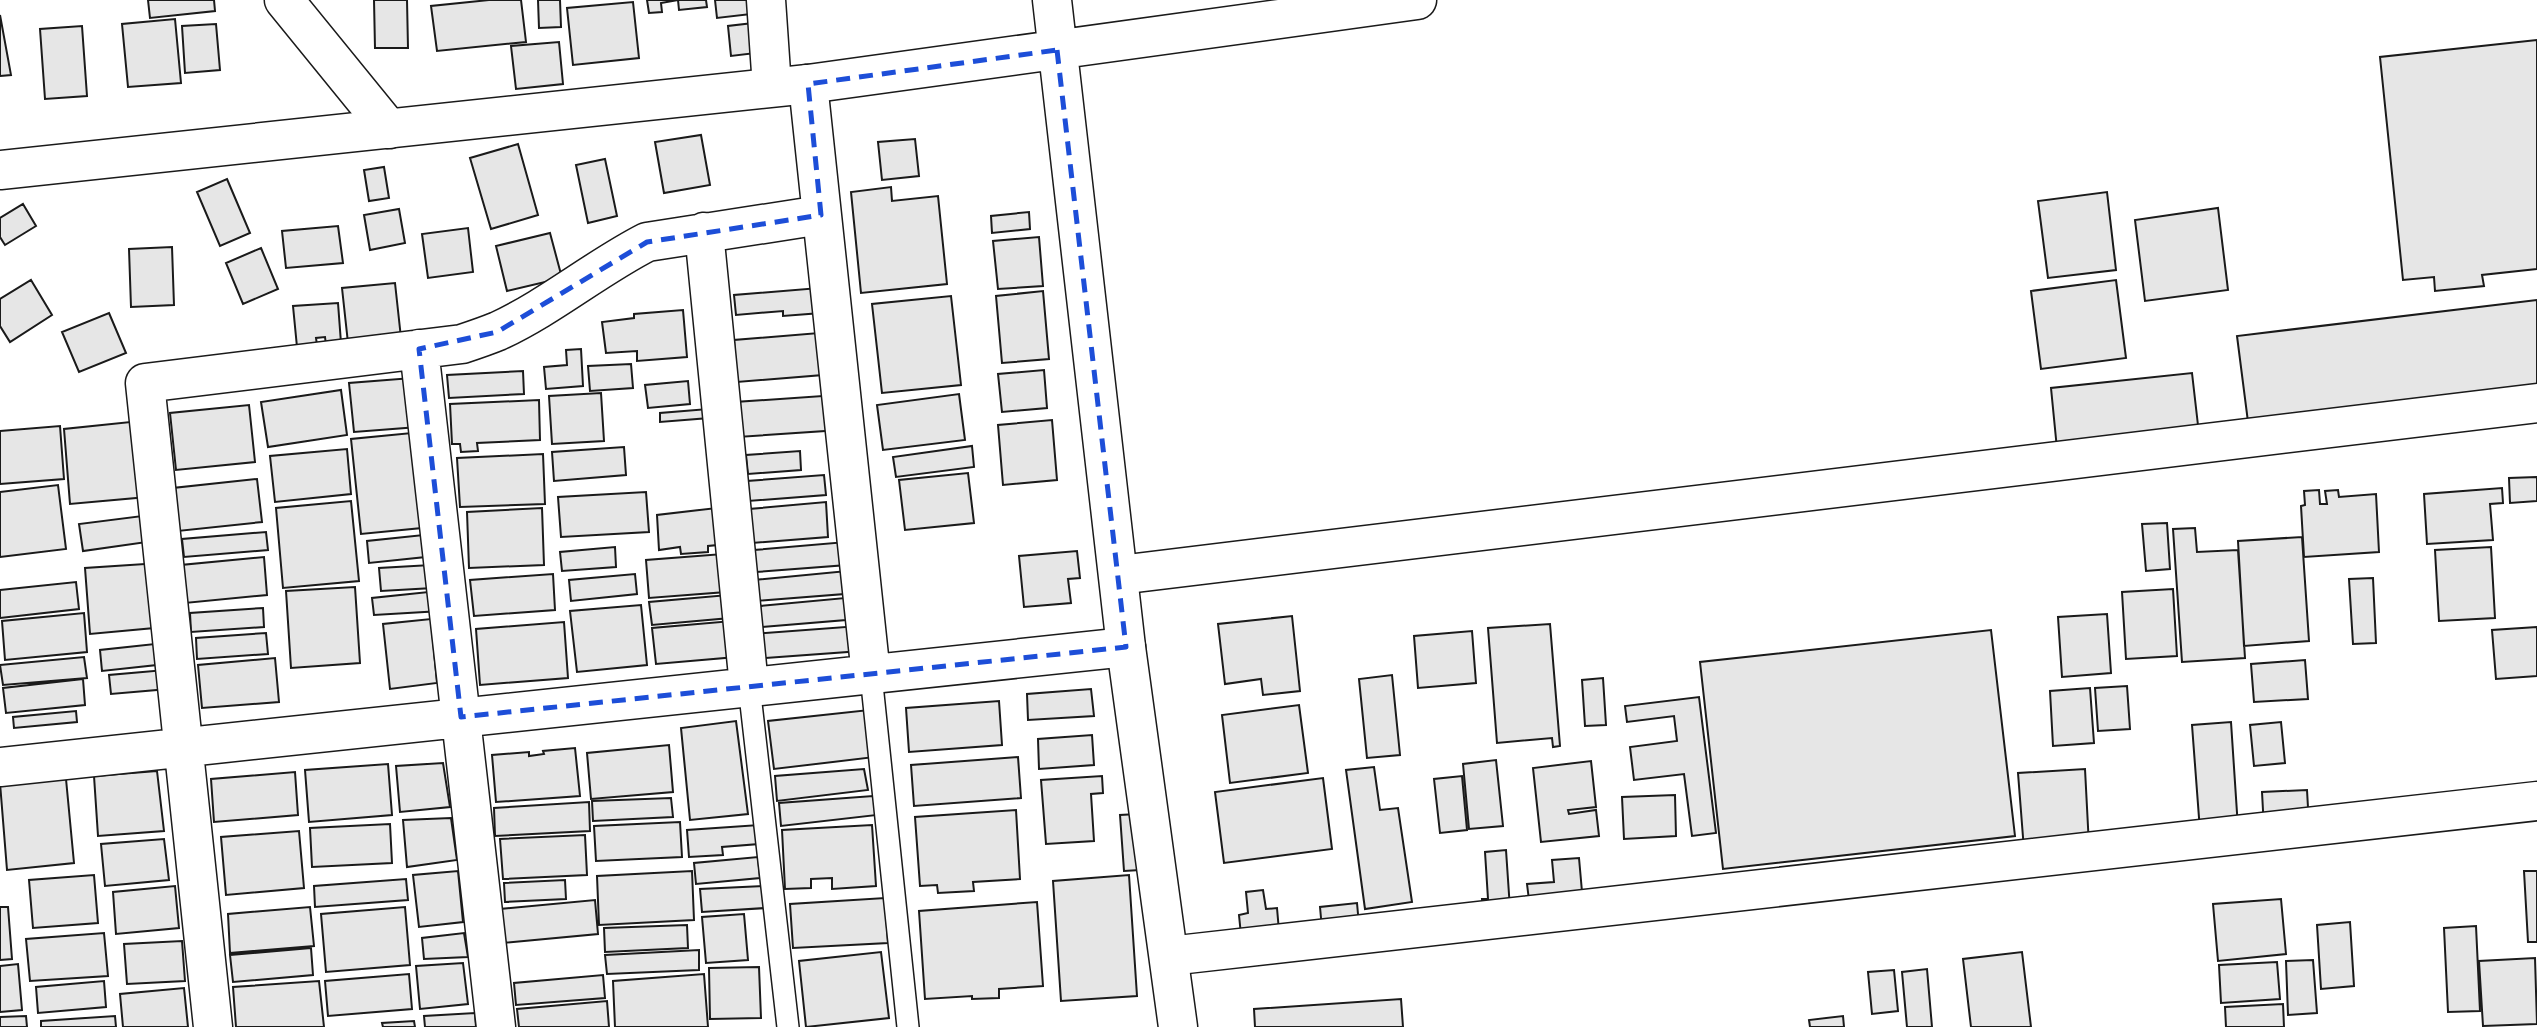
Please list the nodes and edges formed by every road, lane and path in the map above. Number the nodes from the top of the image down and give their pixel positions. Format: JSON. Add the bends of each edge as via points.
{"nodes":[{"id":1,"x":284,"y":0,"type":"edge"},
{"id":2,"x":765,"y":0,"type":"edge"},
{"id":3,"x":1052,"y":0,"type":"edge"},
{"id":4,"x":1417,"y":0,"type":"edge"},
{"id":5,"x":1057,"y":50,"type":"junction"},
{"id":6,"x":790,"y":86,"type":"junction"},
{"id":7,"x":389,"y":129,"type":"junction"},
{"id":8,"x":0,"y":170,"type":"edge"},
{"id":9,"x":821,"y":215,"type":"junction"},
{"id":10,"x":704,"y":232,"type":"junction"},
{"id":11,"x":419,"y":349,"type":"junction"},
{"id":12,"x":2537,"y":403,"type":"edge"},
{"id":13,"x":1119,"y":575,"type":"junction"},
{"id":14,"x":1126,"y":647,"type":"junction"},
{"id":15,"x":871,"y":675,"type":"junction"},
{"id":16,"x":749,"y":686,"type":"junction"},
{"id":17,"x":461,"y":717,"type":"junction"},
{"id":18,"x":183,"y":747,"type":"junction"},
{"id":19,"x":0,"y":767,"type":"edge"},
{"id":20,"x":2537,"y":801,"type":"edge"},
{"id":21,"x":1169,"y":956,"type":"junction"},
{"id":22,"x":213,"y":1027,"type":"edge"},
{"id":23,"x":496,"y":1027,"type":"edge"},
{"id":24,"x":788,"y":1027,"type":"edge"},
{"id":25,"x":908,"y":1027,"type":"edge"},
{"id":26,"x":1178,"y":1027,"type":"edge"}],
"edges":[{"from":1,"to":7,"type":"street"},
{"from":2,"to":6,"type":"street"},
{"from":3,"to":5,"type":"street"},
{"from":4,"to":5,"type":"street"},
{"from":5,"to":6,"type":"street"},
{"from":5,"to":13,"type":"street"},
{"from":6,"to":7,"type":"street"},
{"from":6,"to":9,"type":"street"},
{"from":7,"to":8,"type":"street"},
{"from":9,"to":10,"type":"street"},
{"from":9,"to":15,"type":"street"},
{"from":10,"to":11,"type":"street","via":[[647,242],[497,332],[462,344]]},
{"from":10,"to":16,"type":"street"},
{"from":11,"to":17,"type":"street"},
{"from":11,"to":18,"type":"street","via":[[145,383]]},
{"from":12,"to":13,"type":"street"},
{"from":13,"to":14,"type":"street"},
{"from":14,"to":15,"type":"street"},
{"from":14,"to":21,"type":"street"},
{"from":15,"to":16,"type":"street"},
{"from":15,"to":25,"type":"lane"},
{"from":16,"to":17,"type":"street"},
{"from":16,"to":24,"type":"lane"},
{"from":17,"to":18,"type":"street"},
{"from":17,"to":23,"type":"street"},
{"from":18,"to":19,"type":"street"},
{"from":18,"to":22,"type":"street"},
{"from":20,"to":21,"type":"street"},
{"from":21,"to":26,"type":"street"}]}
